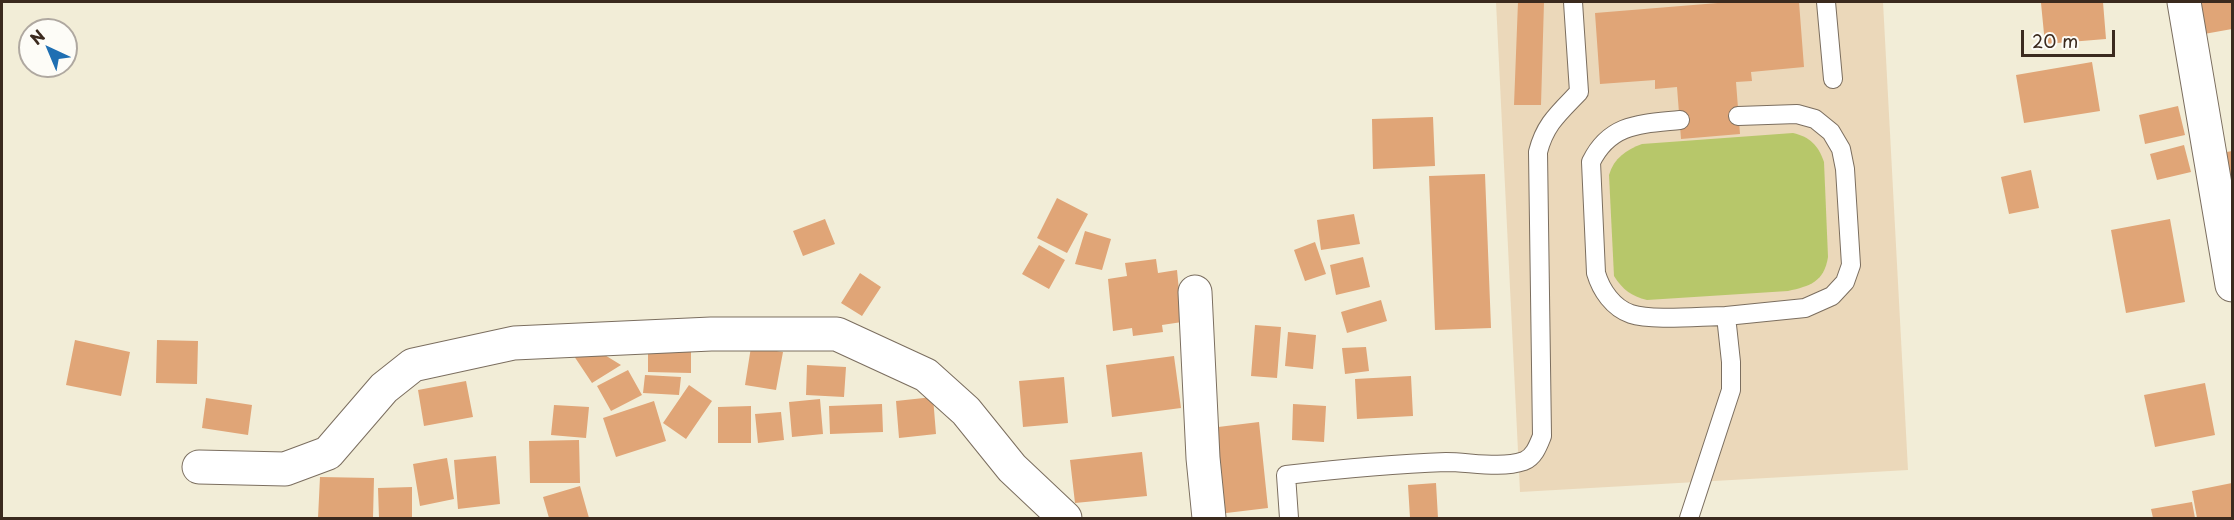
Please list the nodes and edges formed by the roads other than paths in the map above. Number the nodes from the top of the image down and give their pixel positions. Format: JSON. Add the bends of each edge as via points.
{"nodes":[{"id":1,"x":1573,"y":2,"type":"edge"},
{"id":2,"x":1826,"y":2,"type":"edge"},
{"id":3,"x":2184,"y":2,"type":"edge"},
{"id":4,"x":1833,"y":79,"type":"dead end"},
{"id":5,"x":1738,"y":116,"type":"dead end"},
{"id":6,"x":1680,"y":120,"type":"dead end"},
{"id":7,"x":2232,"y":285,"type":"edge"},
{"id":8,"x":1196,"y":292,"type":"dead end"},
{"id":9,"x":1726,"y":316,"type":"junction"},
{"id":10,"x":198,"y":467,"type":"dead end"},
{"id":11,"x":1065,"y":519,"type":"edge"},
{"id":12,"x":1209,"y":519,"type":"edge"},
{"id":13,"x":1289,"y":519,"type":"edge"},
{"id":14,"x":1689,"y":519,"type":"edge"}],
"edges":[{"from":1,"to":13,"type":"lane","via":[[1578,92],[1542,134],[1538,152],[1542,436],[1536,452],[1525,461],[1502,464],[1362,466],[1286,474]]},
{"from":2,"to":4,"type":"lane"},
{"from":3,"to":7,"type":"street"},
{"from":5,"to":9,"type":"lane","via":[[1797,114],[1815,119],[1831,132],[1841,149],[1845,169],[1851,265],[1845,282],[1832,296],[1805,308]]},
{"from":6,"to":9,"type":"lane","via":[[1622,129],[1597,150],[1591,162],[1596,273],[1610,299],[1630,314]]},
{"from":8,"to":12,"type":"street"},
{"from":9,"to":14,"type":"lane","via":[[1731,390]]},
{"from":10,"to":11,"type":"street","via":[[285,469],[328,453],[384,388],[413,365],[514,343],[711,334],[837,334],[926,375],[966,411],[1012,468]]}]}
